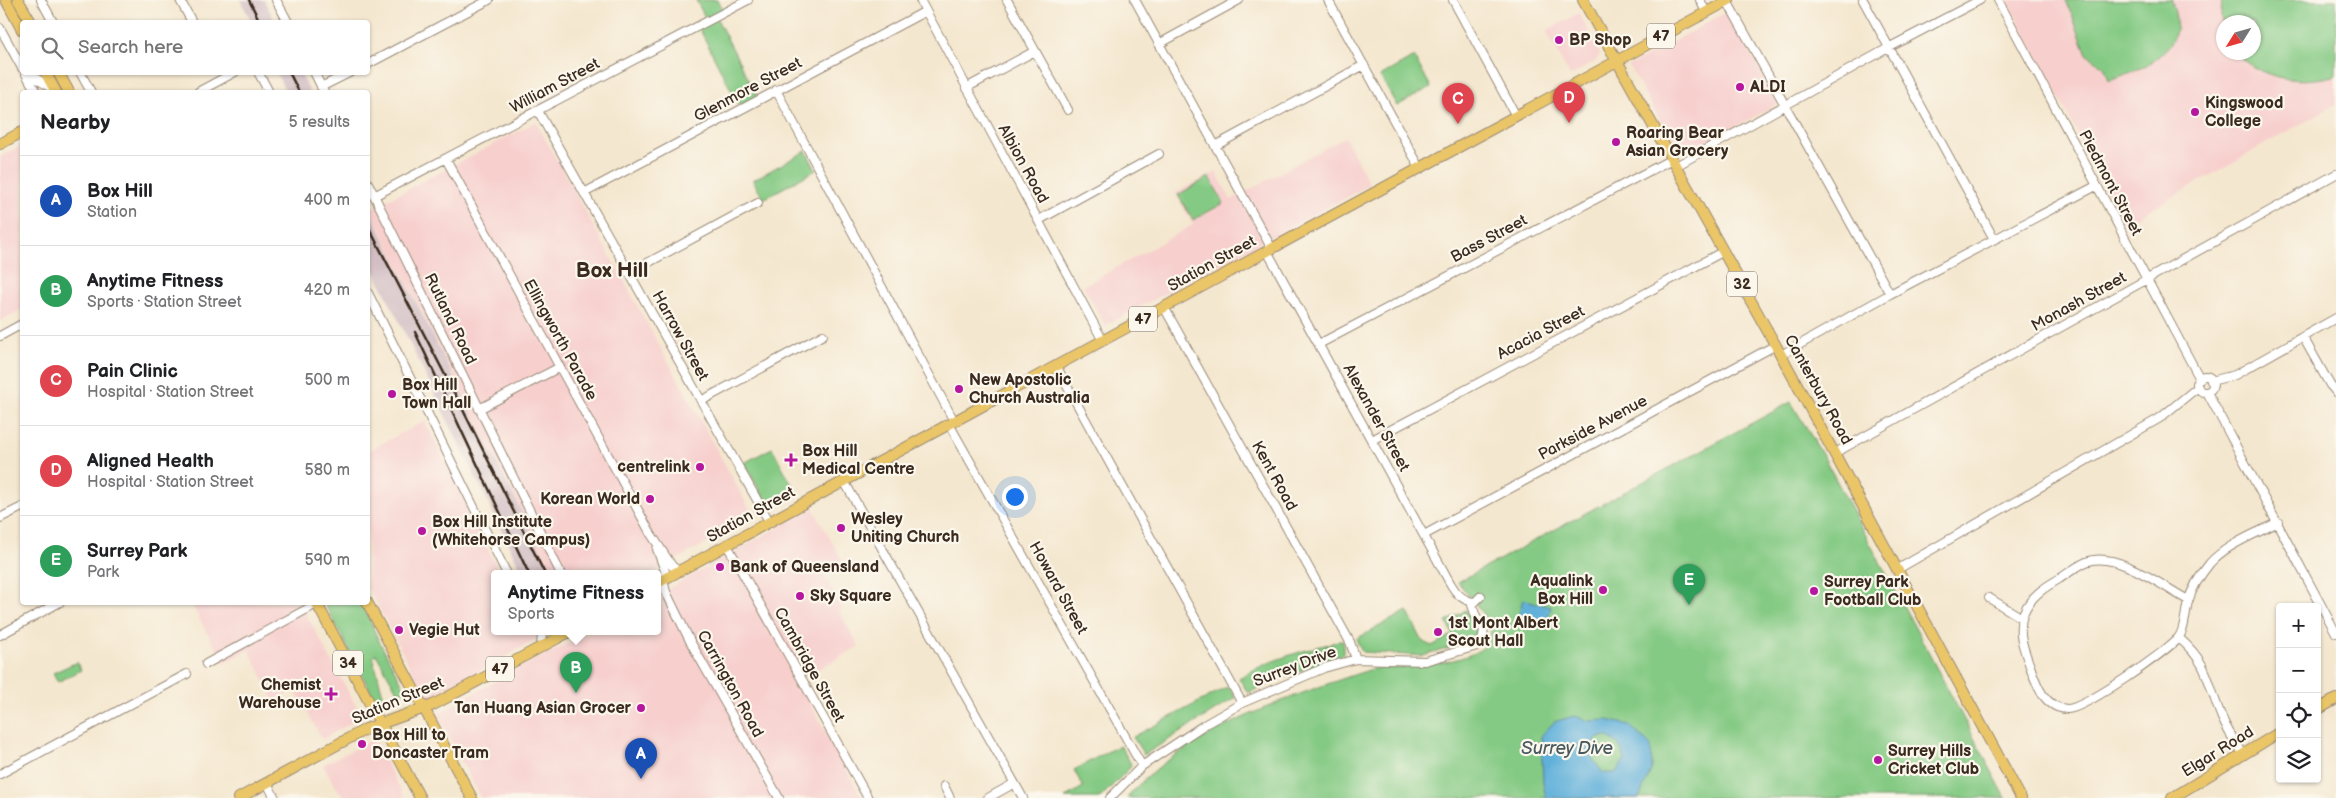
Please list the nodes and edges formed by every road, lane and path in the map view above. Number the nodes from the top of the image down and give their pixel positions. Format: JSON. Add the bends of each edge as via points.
{"nodes":[{"id":1,"x":6,"y":0,"type":"edge"},
{"id":2,"x":18,"y":0,"type":"edge"},
{"id":3,"x":40,"y":0,"type":"edge"},
{"id":4,"x":180,"y":0,"type":"edge"},
{"id":5,"x":276,"y":0,"type":"edge"},
{"id":6,"x":488,"y":0,"type":"edge"},
{"id":7,"x":748,"y":0,"type":"edge"},
{"id":8,"x":920,"y":0,"type":"edge"},
{"id":9,"x":1007,"y":0,"type":"edge"},
{"id":10,"x":1135,"y":0,"type":"edge"},
{"id":11,"x":1239,"y":0,"type":"edge"},
{"id":12,"x":1328,"y":0,"type":"edge"},
{"id":13,"x":1453,"y":0,"type":"edge"},
{"id":14,"x":1583,"y":0,"type":"edge"},
{"id":15,"x":1700,"y":0,"type":"edge"},
{"id":16,"x":1728,"y":0,"type":"edge"},
{"id":17,"x":1863,"y":0,"type":"edge"},
{"id":18,"x":1980,"y":0,"type":"edge"},
{"id":19,"x":1998,"y":0,"type":"edge"},
{"id":20,"x":926,"y":12,"type":"junction"},
{"id":21,"x":1706,"y":12,"type":"junction"},
{"id":22,"x":30,"y":20,"type":"edge"},
{"id":23,"x":52,"y":20,"type":"edge"},
{"id":24,"x":191,"y":20,"type":"edge"},
{"id":25,"x":287,"y":20,"type":"edge"},
{"id":26,"x":20,"y":26,"type":"edge"},
{"id":27,"x":0,"y":28,"type":"edge"},
{"id":28,"x":1159,"y":44,"type":"junction"},
{"id":29,"x":1890,"y":47,"type":"junction"},
{"id":30,"x":1035,"y":51,"type":"junction"},
{"id":31,"x":1616,"y":61,"type":"junction"},
{"id":32,"x":370,"y":63,"type":"edge"},
{"id":33,"x":20,"y":64,"type":"edge"},
{"id":34,"x":1364,"y":65,"type":"junction"},
{"id":35,"x":28,"y":75,"type":"edge"},
{"id":36,"x":31,"y":75,"type":"edge"},
{"id":37,"x":48,"y":75,"type":"edge"},
{"id":38,"x":60,"y":75,"type":"edge"},
{"id":39,"x":82,"y":75,"type":"edge"},
{"id":40,"x":260,"y":75,"type":"edge"},
{"id":41,"x":316,"y":75,"type":"edge"},
{"id":42,"x":346,"y":75,"type":"edge"},
{"id":43,"x":221,"y":76,"type":"edge"},
{"id":44,"x":966,"y":88,"type":"junction"},
{"id":45,"x":35,"y":90,"type":"edge"},
{"id":46,"x":54,"y":90,"type":"edge"},
{"id":47,"x":55,"y":90,"type":"edge"},
{"id":48,"x":68,"y":90,"type":"edge"},
{"id":49,"x":90,"y":90,"type":"edge"},
{"id":50,"x":201,"y":90,"type":"edge"},
{"id":51,"x":268,"y":90,"type":"edge"},
{"id":52,"x":323,"y":90,"type":"edge"},
{"id":53,"x":776,"y":90,"type":"junction"},
{"id":54,"x":1785,"y":106,"type":"junction"},
{"id":55,"x":1068,"y":110,"type":"dead end"},
{"id":56,"x":538,"y":111,"type":"junction"},
{"id":57,"x":1516,"y":116,"type":"junction"},
{"id":58,"x":20,"y":133,"type":"edge"},
{"id":59,"x":0,"y":144,"type":"edge"},
{"id":60,"x":1215,"y":146,"type":"junction"},
{"id":61,"x":1159,"y":154,"type":"dead end"},
{"id":62,"x":446,"y":159,"type":"junction"},
{"id":63,"x":1674,"y":163,"type":"junction"},
{"id":64,"x":1420,"y":168,"type":"junction"},
{"id":65,"x":2336,"y":174,"type":"edge"},
{"id":66,"x":2096,"y":186,"type":"junction"},
{"id":67,"x":370,"y":187,"type":"edge"},
{"id":68,"x":584,"y":193,"type":"junction"},
{"id":69,"x":374,"y":196,"type":"junction"},
{"id":70,"x":758,"y":202,"type":"dead end"},
{"id":71,"x":1039,"y":220,"type":"junction"},
{"id":72,"x":1994,"y":239,"type":"junction"},
{"id":73,"x":1269,"y":250,"type":"junction"},
{"id":74,"x":1724,"y":251,"type":"junction"},
{"id":75,"x":629,"y":273,"type":"junction"},
{"id":76,"x":2146,"y":281,"type":"junction"},
{"id":77,"x":1890,"y":294,"type":"junction"},
{"id":78,"x":370,"y":297,"type":"edge"},
{"id":79,"x":1164,"y":307,"type":"junction"},
{"id":80,"x":2336,"y":318,"type":"edge"},
{"id":81,"x":20,"y":325,"type":"edge"},
{"id":82,"x":824,"y":335,"type":"dead end"},
{"id":83,"x":0,"y":336,"type":"edge"},
{"id":84,"x":2303,"y":337,"type":"junction"},
{"id":85,"x":1103,"y":340,"type":"junction"},
{"id":86,"x":1319,"y":344,"type":"junction"},
{"id":87,"x":1776,"y":345,"type":"junction"},
{"id":88,"x":1781,"y":354,"type":"junction"},
{"id":89,"x":1056,"y":366,"type":"junction"},
{"id":90,"x":560,"y":368,"type":"junction"},
{"id":91,"x":2211,"y":381,"type":"junction"},
{"id":92,"x":2198,"y":383,"type":"junction"},
{"id":93,"x":2207,"y":392,"type":"junction"},
{"id":94,"x":2336,"y":392,"type":"edge"},
{"id":95,"x":701,"y":401,"type":"junction"},
{"id":96,"x":479,"y":410,"type":"junction"},
{"id":97,"x":952,"y":423,"type":"junction"},
{"id":98,"x":1372,"y":440,"type":"junction"},
{"id":99,"x":1835,"y":453,"type":"junction"},
{"id":100,"x":844,"y":481,"type":"junction"},
{"id":101,"x":20,"y":508,"type":"edge"},
{"id":102,"x":0,"y":518,"type":"edge"},
{"id":103,"x":770,"y":522,"type":"junction"},
{"id":104,"x":2278,"y":522,"type":"junction"},
{"id":105,"x":651,"y":534,"type":"junction"},
{"id":106,"x":1424,"y":536,"type":"junction"},
{"id":107,"x":728,"y":545,"type":"junction"},
{"id":108,"x":1898,"y":569,"type":"junction"},
{"id":109,"x":505,"y":570,"type":"edge"},
{"id":110,"x":560,"y":570,"type":"edge"},
{"id":111,"x":679,"y":571,"type":"junction"},
{"id":112,"x":661,"y":580,"type":"edge"},
{"id":113,"x":661,"y":581,"type":"edge"},
{"id":114,"x":661,"y":584,"type":"edge"},
{"id":115,"x":1481,"y":596,"type":"dead end"},
{"id":116,"x":1989,"y":598,"type":"dead end"},
{"id":117,"x":2188,"y":600,"type":"junction"},
{"id":118,"x":55,"y":605,"type":"edge"},
{"id":119,"x":314,"y":605,"type":"edge"},
{"id":120,"x":319,"y":605,"type":"edge"},
{"id":121,"x":369,"y":605,"type":"edge"},
{"id":122,"x":1473,"y":605,"type":"junction"},
{"id":123,"x":2022,"y":618,"type":"junction"},
{"id":124,"x":2336,"y":633,"type":"edge"},
{"id":125,"x":0,"y":635,"type":"edge"},
{"id":126,"x":543,"y":635,"type":"edge"},
{"id":127,"x":549,"y":635,"type":"edge"},
{"id":128,"x":563,"y":635,"type":"edge"},
{"id":129,"x":2179,"y":638,"type":"junction"},
{"id":130,"x":556,"y":639,"type":"junction"},
{"id":131,"x":541,"y":647,"type":"junction"},
{"id":132,"x":1356,"y":659,"type":"junction"},
{"id":133,"x":206,"y":664,"type":"dead end"},
{"id":134,"x":187,"y":674,"type":"dead end"},
{"id":135,"x":2336,"y":699,"type":"edge"},
{"id":136,"x":1242,"y":703,"type":"junction"},
{"id":137,"x":2321,"y":708,"type":"edge"},
{"id":138,"x":424,"y":709,"type":"junction"},
{"id":139,"x":380,"y":724,"type":"junction"},
{"id":140,"x":2276,"y":734,"type":"edge"},
{"id":141,"x":2243,"y":754,"type":"junction"},
{"id":142,"x":1142,"y":766,"type":"junction"},
{"id":143,"x":0,"y":774,"type":"edge"},
{"id":144,"x":267,"y":783,"type":"junction"},
{"id":145,"x":1014,"y":784,"type":"junction"},
{"id":146,"x":944,"y":786,"type":"dead end"},
{"id":147,"x":239,"y":798,"type":"edge"},
{"id":148,"x":276,"y":798,"type":"edge"},
{"id":149,"x":420,"y":798,"type":"edge"},
{"id":150,"x":472,"y":798,"type":"edge"},
{"id":151,"x":779,"y":798,"type":"edge"},
{"id":152,"x":868,"y":798,"type":"edge"},
{"id":153,"x":950,"y":798,"type":"edge"},
{"id":154,"x":988,"y":798,"type":"edge"},
{"id":155,"x":1023,"y":798,"type":"edge"},
{"id":156,"x":1110,"y":798,"type":"edge"},
{"id":157,"x":2021,"y":798,"type":"edge"},
{"id":158,"x":2172,"y":798,"type":"edge"}],
"edges":[{"from":1,"to":26,"type":"main road"},
{"from":2,"to":22,"type":"main road"},
{"from":3,"to":23,"type":"street"},
{"from":4,"to":24,"type":"street"},
{"from":5,"to":25,"type":"street"},
{"from":6,"to":32,"type":"street"},
{"from":7,"to":56,"type":"street","name":"William Street"},
{"from":8,"to":20,"type":"street","name":"Albion Road"},
{"from":9,"to":30,"type":"street"},
{"from":10,"to":28,"type":"street","name":"Alexander Street"},
{"from":11,"to":28,"type":"street"},
{"from":12,"to":34,"type":"street"},
{"from":13,"to":57,"type":"street"},
{"from":14,"to":31,"type":"main road","name":"Canterbury Road","number":"32"},
{"from":15,"to":21,"type":"street"},
{"from":16,"to":21,"type":"main road","name":"Station Street","number":"47"},
{"from":16,"to":54,"type":"street"},
{"from":17,"to":29,"type":"street"},
{"from":18,"to":29,"type":"street","name":"Bass Street"},
{"from":19,"to":66,"type":"street","name":"Piedmont Street"},
{"from":20,"to":44,"type":"street","name":"Albion Road"},
{"from":20,"to":53,"type":"street","name":"Glenmore Street"},
{"from":21,"to":31,"type":"main road","name":"Station Street","number":"47"},
{"from":27,"to":33,"type":"street"},
{"from":28,"to":60,"type":"street","name":"Alexander Street"},
{"from":29,"to":54,"type":"street","name":"Bass Street"},
{"from":29,"to":72,"type":"street"},
{"from":30,"to":44,"type":"street"},
{"from":30,"to":55,"type":"street"},
{"from":31,"to":57,"type":"main road","name":"Station Street","number":"47"},
{"from":31,"to":63,"type":"main road","name":"Canterbury Road","number":"32"},
{"from":34,"to":60,"type":"street"},
{"from":34,"to":64,"type":"street"},
{"from":35,"to":45,"type":"street"},
{"from":36,"to":46,"type":"street"},
{"from":37,"to":47,"type":"main road"},
{"from":38,"to":48,"type":"main road"},
{"from":39,"to":49,"type":"street"},
{"from":40,"to":51,"type":"street"},
{"from":41,"to":52,"type":"street"},
{"from":42,"to":52,"type":"street"},
{"from":43,"to":50,"type":"street"},
{"from":44,"to":71,"type":"street","name":"Albion Road"},
{"from":53,"to":68,"type":"street","name":"Glenmore Street"},
{"from":53,"to":97,"type":"street","name":"Howard Street"},
{"from":54,"to":63,"type":"street","name":"Bass Street"},
{"from":54,"to":77,"type":"street"},
{"from":56,"to":62,"type":"street","name":"William Street"},
{"from":56,"to":68,"type":"street","name":"Harrow Street"},
{"from":57,"to":64,"type":"main road","name":"Station Street","number":"47"},
{"from":58,"to":59,"type":"main road"},
{"from":60,"to":73,"type":"street","name":"Alexander Street"},
{"from":61,"to":71,"type":"street"},
{"from":62,"to":69,"type":"street","name":"William Street"},
{"from":62,"to":90,"type":"street","name":"Ellingworth Parade"},
{"from":63,"to":74,"type":"main road","name":"Canterbury Road","number":"32"},
{"from":63,"to":86,"type":"street","name":"Bass Street"},
{"from":64,"to":73,"type":"main road","name":"Station Street","number":"47"},
{"from":65,"to":76,"type":"street","name":"Monash Street"},
{"from":66,"to":72,"type":"street"},
{"from":66,"to":76,"type":"street","name":"Piedmont Street"},
{"from":67,"to":69,"type":"street","name":"Rutland Road"},
{"from":68,"to":75,"type":"street","name":"Harrow Street"},
{"from":69,"to":96,"type":"street","name":"Rutland Road"},
{"from":70,"to":75,"type":"street"},
{"from":71,"to":85,"type":"street","name":"Albion Road"},
{"from":72,"to":77,"type":"street"},
{"from":73,"to":79,"type":"main road","name":"Station Street","number":"47"},
{"from":73,"to":86,"type":"street","name":"Alexander Street"},
{"from":74,"to":87,"type":"main road","name":"Canterbury Road","number":"32"},
{"from":74,"to":98,"type":"street","name":"Acacia Street"},
{"from":75,"to":95,"type":"street","name":"Harrow Street"},
{"from":76,"to":92,"type":"street","name":"Piedmont Street"},
{"from":76,"to":99,"type":"street","name":"Monash Street"},
{"from":77,"to":88,"type":"street"},
{"from":78,"to":109,"type":"street"},
{"from":79,"to":85,"type":"main road","name":"Station Street","number":"47"},
{"from":79,"to":132,"type":"street","name":"Kent Road","via":[[1354,649]]},
{"from":80,"to":84,"type":"street"},
{"from":81,"to":83,"type":"street"},
{"from":82,"to":95,"type":"street"},
{"from":84,"to":91,"type":"street","via":[[2234,375]]},
{"from":84,"to":94,"type":"street"},
{"from":85,"to":89,"type":"main road","name":"Station Street","number":"47"},
{"from":86,"to":98,"type":"street","name":"Alexander Street"},
{"from":87,"to":88,"type":"main road","name":"Canterbury Road","number":"32"},
{"from":87,"to":106,"type":"street","name":"Parkside Avenue"},
{"from":88,"to":99,"type":"main road","name":"Canterbury Road","number":"32"},
{"from":89,"to":97,"type":"main road","name":"Station Street","number":"47"},
{"from":89,"to":136,"type":"street"},
{"from":90,"to":96,"type":"street"},
{"from":90,"to":105,"type":"street","name":"Ellingworth Parade"},
{"from":91,"to":92,"type":"street","via":[[2205,377]]},
{"from":91,"to":93,"type":"street","via":[[2212,387]]},
{"from":92,"to":93,"type":"street","via":[[2201,391]]},
{"from":92,"to":108,"type":"street","via":[[2160,418]]},
{"from":93,"to":104,"type":"street"},
{"from":95,"to":103,"type":"street","name":"Harrow Street"},
{"from":96,"to":110,"type":"street","name":"Rutland Road"},
{"from":97,"to":100,"type":"main road","name":"Station Street","number":"47"},
{"from":97,"to":142,"type":"street","name":"Howard Street"},
{"from":98,"to":106,"type":"street","name":"Alexander Street"},
{"from":99,"to":108,"type":"main road","name":"Canterbury Road","number":"32"},
{"from":100,"to":103,"type":"main road","name":"Station Street","number":"47"},
{"from":100,"to":145,"type":"street"},
{"from":101,"to":102,"type":"street"},
{"from":103,"to":107,"type":"main road","name":"Station Street","number":"47"},
{"from":104,"to":117,"type":"street","via":[[2217,555],[2200,576]]},
{"from":104,"to":124,"type":"street"},
{"from":105,"to":111,"type":"street","name":"Ellingworth Parade","via":[[672,566]]},
{"from":105,"to":112,"type":"street","name":"Ellingworth Parade","via":[[665,571]]},
{"from":106,"to":122,"type":"street","name":"Alexander Street","via":[[1452,587]]},
{"from":107,"to":111,"type":"main road","name":"Station Street","number":"47"},
{"from":107,"to":152,"type":"street","name":"Cambridge Street"},
{"from":108,"to":157,"type":"main road","name":"Canterbury Road","number":"32"},
{"from":111,"to":113,"type":"main road","name":"Station Street","number":"47"},
{"from":114,"to":151,"type":"street","name":"Carrington Road"},
{"from":115,"to":122,"type":"street"},
{"from":116,"to":123,"type":"street"},
{"from":117,"to":123,"type":"street","via":[[2115,560],[2101,559],[2087,562],[2034,596]]},
{"from":117,"to":129,"type":"street"},
{"from":118,"to":125,"type":"street"},
{"from":119,"to":133,"type":"street"},
{"from":120,"to":139,"type":"main road","number":"34"},
{"from":121,"to":138,"type":"main road"},
{"from":122,"to":132,"type":"street","name":"Surrey Drive","via":[[1484,630],[1482,641],[1476,646],[1425,660]]},
{"from":123,"to":129,"type":"street","via":[[2019,628],[2021,640],[2041,694],[2049,702],[2068,709],[2100,695]]},
{"from":126,"to":131,"type":"street"},
{"from":127,"to":130,"type":"street"},
{"from":128,"to":130,"type":"main road","name":"Station Street","number":"47"},
{"from":129,"to":141,"type":"street","via":[[2202,663],[2222,719]]},
{"from":130,"to":131,"type":"main road","name":"Station Street","number":"47"},
{"from":131,"to":138,"type":"main road","name":"Station Street","number":"47"},
{"from":132,"to":136,"type":"street","name":"Surrey Drive","via":[[1324,668]]},
{"from":134,"to":143,"type":"street"},
{"from":135,"to":137,"type":"main road"},
{"from":136,"to":142,"type":"street","name":"Surrey Drive"},
{"from":138,"to":139,"type":"main road","name":"Station Street","number":"47"},
{"from":138,"to":150,"type":"main road"},
{"from":139,"to":144,"type":"main road","name":"Station Street","number":"47"},
{"from":139,"to":149,"type":"main road","number":"34"},
{"from":140,"to":141,"type":"main road","name":"Elgar Road"},
{"from":141,"to":158,"type":"main road","name":"Elgar Road"},
{"from":142,"to":156,"type":"street","name":"Surrey Drive"},
{"from":144,"to":147,"type":"main road","name":"Station Street","number":"47"},
{"from":144,"to":148,"type":"street"},
{"from":145,"to":154,"type":"street"},
{"from":145,"to":155,"type":"street"},
{"from":146,"to":153,"type":"street"}]}
